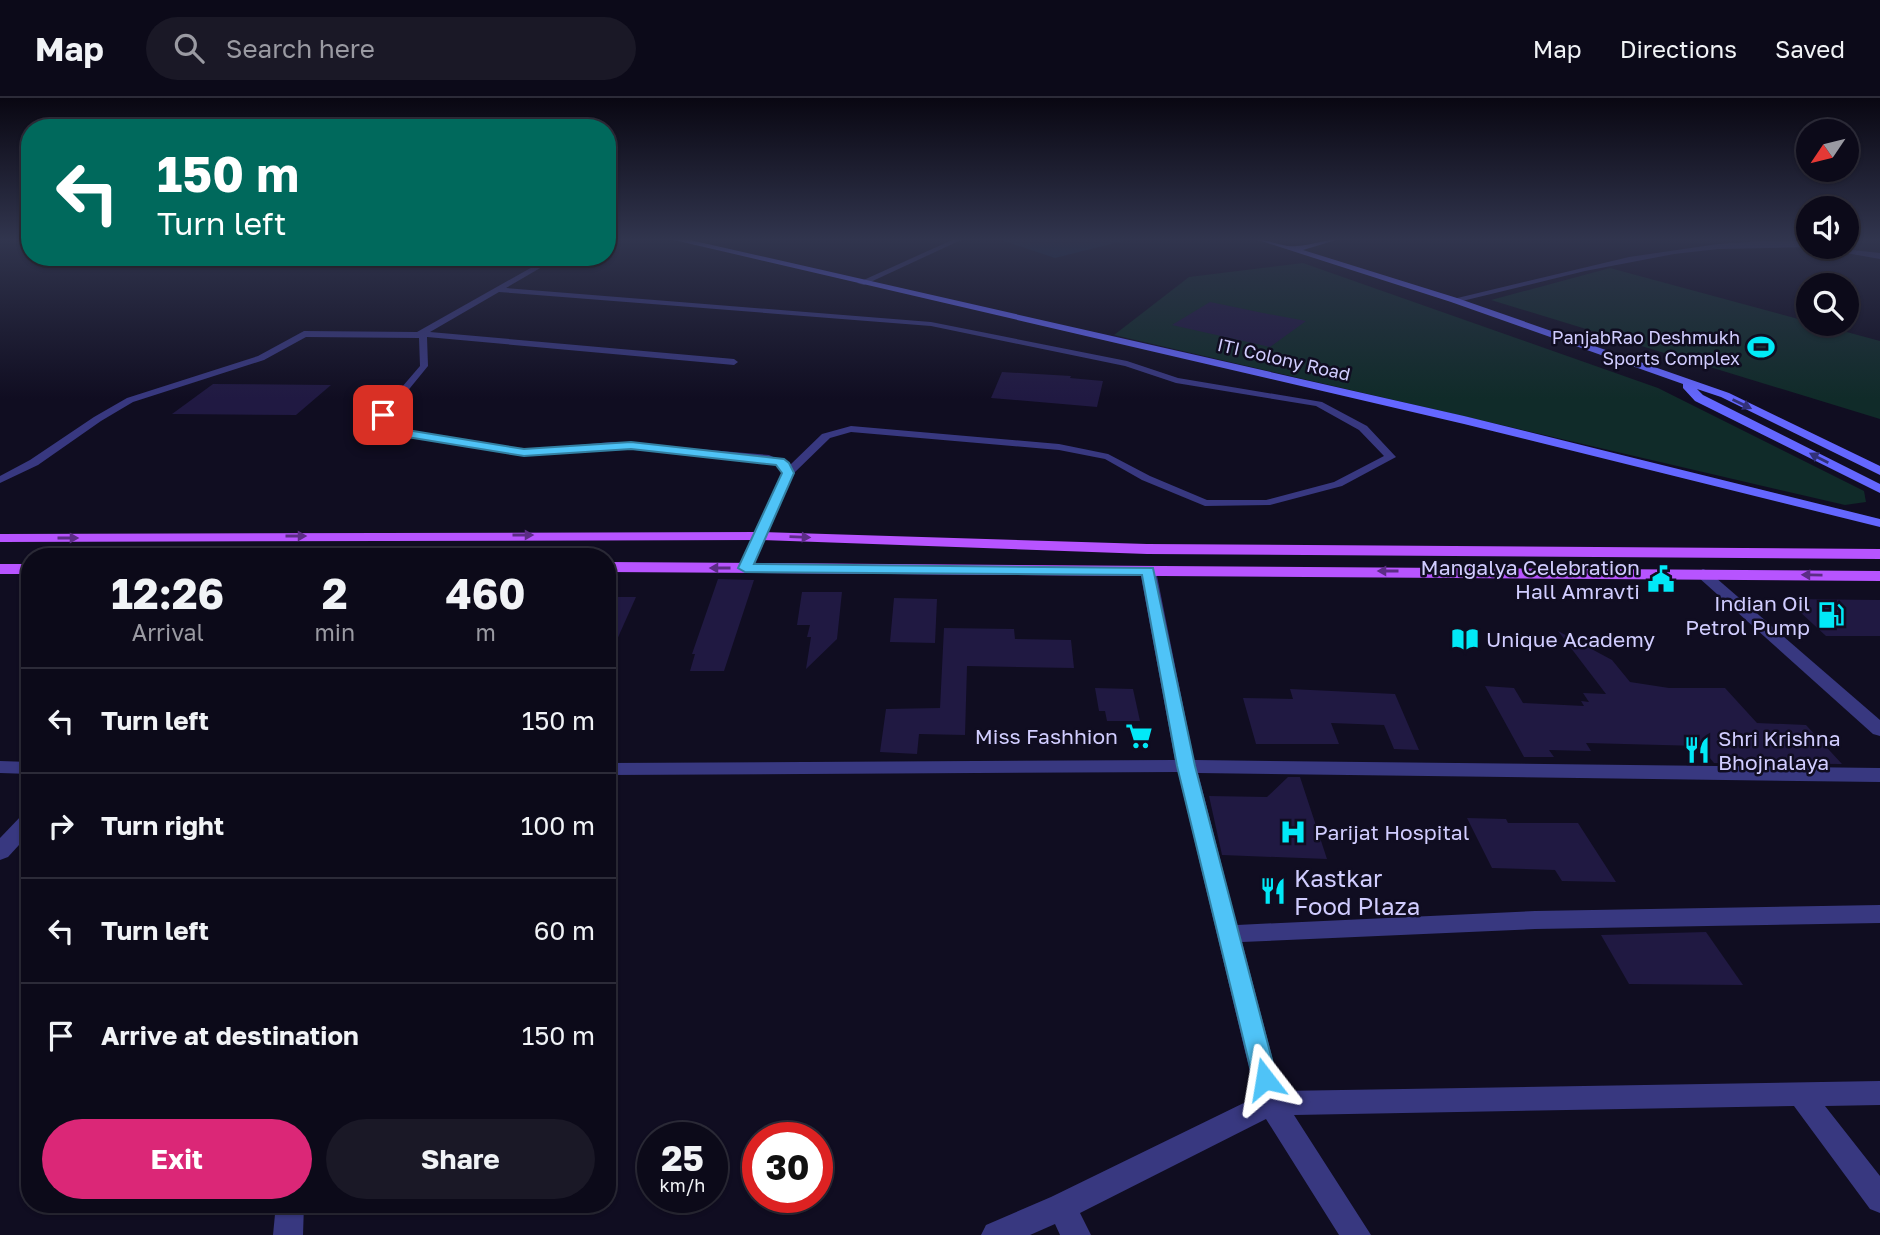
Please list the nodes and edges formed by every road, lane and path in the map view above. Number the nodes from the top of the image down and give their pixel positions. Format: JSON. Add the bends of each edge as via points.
{"nodes":[{"id":1,"x":493,"y":293,"type":"edge"},
{"id":2,"x":537,"y":293,"type":"edge"},
{"id":3,"x":901,"y":293,"type":"edge"},
{"id":4,"x":1432,"y":293,"type":"edge"},
{"id":5,"x":1483,"y":293,"type":"edge"},
{"id":6,"x":1454,"y":300,"type":"junction"},
{"id":7,"x":423,"y":334,"type":"junction"},
{"id":8,"x":734,"y":362,"type":"dead end"},
{"id":9,"x":1679,"y":378,"type":"junction"},
{"id":10,"x":1464,"y":420,"type":"junction"},
{"id":11,"x":1880,"y":471,"type":"edge"},
{"id":12,"x":788,"y":473,"type":"junction"},
{"id":13,"x":0,"y":480,"type":"edge"},
{"id":14,"x":1880,"y":489,"type":"edge"},
{"id":15,"x":1880,"y":512,"type":"edge"},
{"id":16,"x":1880,"y":523,"type":"edge"},
{"id":17,"x":758,"y":536,"type":"junction"},
{"id":18,"x":0,"y":538,"type":"edge"},
{"id":19,"x":1641,"y":554,"type":"junction"},
{"id":20,"x":1880,"y":554,"type":"edge"},
{"id":21,"x":616,"y":567,"type":"edge"},
{"id":22,"x":745,"y":568,"type":"junction"},
{"id":23,"x":0,"y":569,"type":"edge"},
{"id":24,"x":21,"y":569,"type":"edge"},
{"id":25,"x":1148,"y":571,"type":"junction"},
{"id":26,"x":1654,"y":572,"type":"junction"},
{"id":27,"x":1703,"y":574,"type":"junction"},
{"id":28,"x":1880,"y":576,"type":"edge"},
{"id":29,"x":1880,"y":730,"type":"edge"},
{"id":30,"x":1186,"y":766,"type":"junction"},
{"id":31,"x":0,"y":767,"type":"edge"},
{"id":32,"x":21,"y":768,"type":"edge"},
{"id":33,"x":616,"y":769,"type":"edge"},
{"id":34,"x":1880,"y":775,"type":"edge"},
{"id":35,"x":21,"y":830,"type":"edge"},
{"id":36,"x":0,"y":852,"type":"edge"},
{"id":37,"x":1880,"y":914,"type":"edge"},
{"id":38,"x":1229,"y":934,"type":"junction"},
{"id":39,"x":1880,"y":1093,"type":"edge"},
{"id":40,"x":1800,"y":1094,"type":"junction"},
{"id":41,"x":1272,"y":1103,"type":"junction"},
{"id":42,"x":1880,"y":1199,"type":"edge"},
{"id":43,"x":1061,"y":1207,"type":"junction"},
{"id":44,"x":289,"y":1213,"type":"edge"},
{"id":45,"x":288,"y":1235,"type":"edge"},
{"id":46,"x":996,"y":1235,"type":"edge"},
{"id":47,"x":1076,"y":1235,"type":"edge"},
{"id":48,"x":1356,"y":1235,"type":"edge"}],
"edges":[{"from":1,"to":7,"type":"lane"},
{"from":2,"to":12,"type":"lane","via":[[931,324],[1127,363],[1177,380],[1319,404],[1363,428],[1391,457],[1338,484],[1266,503],[1205,503],[1108,457],[1059,447],[851,429],[826,436]]},
{"from":3,"to":10,"type":"street","name":"ITI Colony Road"},
{"from":4,"to":6,"type":"street"},
{"from":5,"to":6,"type":"street"},
{"from":6,"to":9,"type":"street"},
{"from":7,"to":8,"type":"lane"},
{"from":7,"to":12,"type":"lane","via":[[424,366],[383,415],[391,428],[524,453],[612,445],[769,458],[785,466]]},
{"from":7,"to":13,"type":"lane","via":[[300,335],[261,358],[110,409],[44,458]]},
{"from":9,"to":11,"type":"street","one_way":true,"via":[[1725,395]]},
{"from":14,"to":9,"type":"street","one_way":true,"via":[[1699,398]]},
{"from":10,"to":15,"type":"street","via":[[1527,428]]},
{"from":10,"to":16,"type":"street","name":"ITI Colony Road"},
{"from":12,"to":17,"type":"lane"},
{"from":18,"to":17,"type":"main road","one_way":true},
{"from":17,"to":19,"type":"main road","one_way":true,"via":[[1147,549]]},
{"from":17,"to":22,"type":"lane"},
{"from":19,"to":20,"type":"main road"},
{"from":19,"to":26,"type":"main road"},
{"from":22,"to":21,"type":"main road","one_way":true},
{"from":22,"to":25,"type":"main road"},
{"from":23,"to":24,"type":"main road"},
{"from":26,"to":25,"type":"main road","one_way":true},
{"from":25,"to":30,"type":"street"},
{"from":26,"to":27,"type":"main road"},
{"from":28,"to":27,"type":"main road","one_way":true},
{"from":27,"to":29,"type":"street"},
{"from":30,"to":33,"type":"street"},
{"from":30,"to":34,"type":"street"},
{"from":30,"to":38,"type":"street"},
{"from":31,"to":32,"type":"street"},
{"from":35,"to":36,"type":"street"},
{"from":37,"to":38,"type":"street","via":[[1535,920]]},
{"from":38,"to":41,"type":"street"},
{"from":39,"to":40,"type":"street"},
{"from":40,"to":41,"type":"street"},
{"from":40,"to":42,"type":"street"},
{"from":41,"to":43,"type":"street"},
{"from":41,"to":48,"type":"street"},
{"from":43,"to":46,"type":"street"},
{"from":43,"to":47,"type":"street"},
{"from":44,"to":45,"type":"street"}]}
